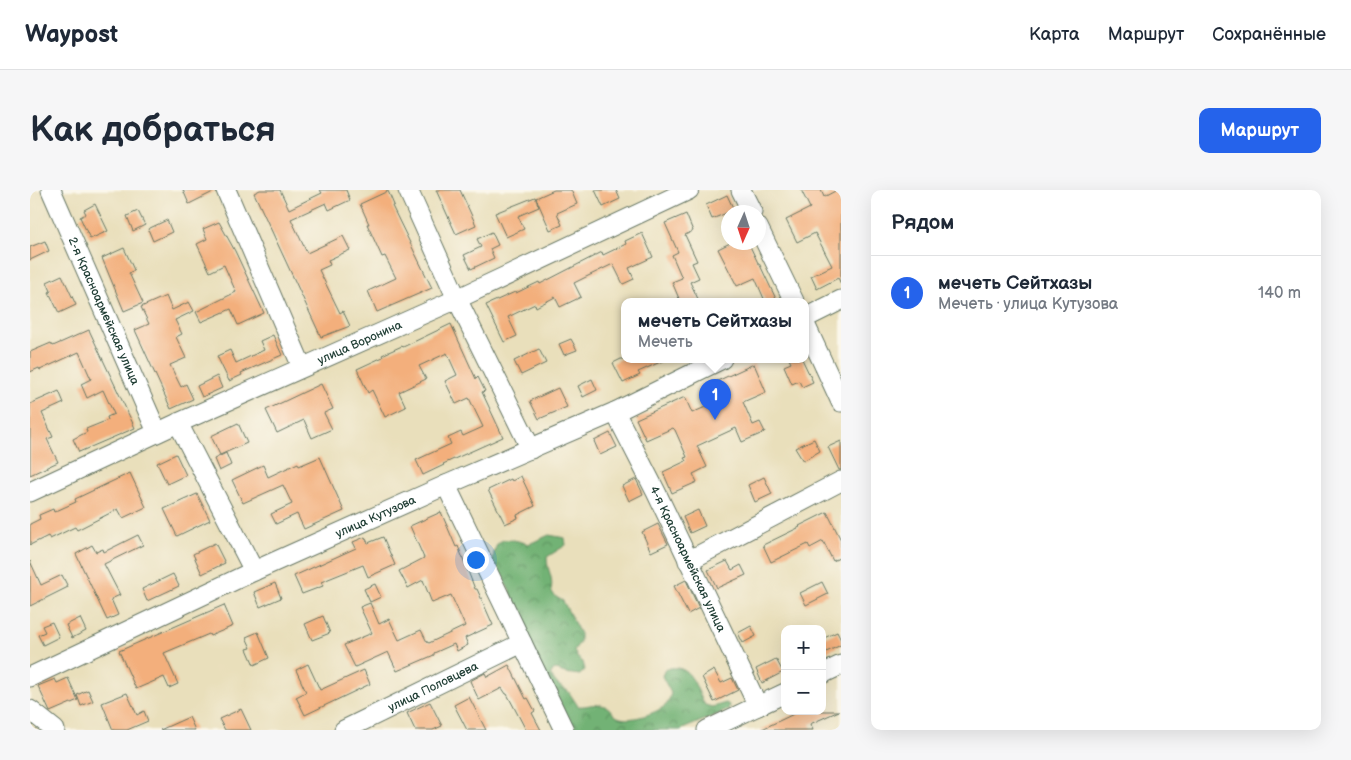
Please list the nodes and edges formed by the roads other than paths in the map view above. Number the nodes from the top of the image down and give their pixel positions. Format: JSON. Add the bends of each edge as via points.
{"nodes":[{"id":1,"x":51,"y":190,"type":"edge"},
{"id":2,"x":226,"y":190,"type":"edge"},
{"id":3,"x":408,"y":190,"type":"edge"},
{"id":4,"x":689,"y":190,"type":"edge"},
{"id":5,"x":741,"y":190,"type":"edge"},
{"id":6,"x":748,"y":205,"type":"edge"},
{"id":7,"x":766,"y":243,"type":"edge"},
{"id":8,"x":793,"y":298,"type":"edge"},
{"id":9,"x":457,"y":299,"type":"junction"},
{"id":10,"x":841,"y":300,"type":"edge"},
{"id":11,"x":809,"y":316,"type":"edge"},
{"id":12,"x":809,"y":333,"type":"edge"},
{"id":13,"x":714,"y":363,"type":"edge"},
{"id":14,"x":302,"y":367,"type":"junction"},
{"id":15,"x":841,"y":402,"type":"edge"},
{"id":16,"x":614,"y":412,"type":"junction"},
{"id":17,"x":178,"y":423,"type":"junction"},
{"id":18,"x":157,"y":432,"type":"junction"},
{"id":19,"x":531,"y":449,"type":"junction"},
{"id":20,"x":841,"y":481,"type":"edge"},
{"id":21,"x":446,"y":485,"type":"junction"},
{"id":22,"x":30,"y":492,"type":"edge"},
{"id":23,"x":688,"y":561,"type":"junction"},
{"id":24,"x":254,"y":571,"type":"junction"},
{"id":25,"x":522,"y":643,"type":"junction"},
{"id":26,"x":841,"y":665,"type":"edge"},
{"id":27,"x":826,"y":672,"type":"edge"},
{"id":28,"x":30,"y":678,"type":"edge"},
{"id":29,"x":781,"y":695,"type":"edge"},
{"id":30,"x":758,"y":706,"type":"junction"},
{"id":31,"x":30,"y":710,"type":"edge"},
{"id":32,"x":55,"y":730,"type":"edge"},
{"id":33,"x":344,"y":730,"type":"edge"},
{"id":34,"x":564,"y":730,"type":"edge"},
{"id":35,"x":707,"y":730,"type":"edge"}],
"edges":[{"from":1,"to":18,"type":"street","name":"2-я Красноармейская улица"},
{"from":2,"to":14,"type":"street"},
{"from":3,"to":9,"type":"street"},
{"from":4,"to":9,"type":"street","name":"улица Воронина"},
{"from":5,"to":6,"type":"street"},
{"from":7,"to":8,"type":"street"},
{"from":9,"to":14,"type":"street","name":"улица Воронина"},
{"from":9,"to":19,"type":"street"},
{"from":10,"to":11,"type":"street"},
{"from":12,"to":15,"type":"street"},
{"from":13,"to":16,"type":"street","name":"улица Кутузова"},
{"from":14,"to":17,"type":"street","name":"улица Воронина"},
{"from":16,"to":19,"type":"street","name":"улица Кутузова"},
{"from":16,"to":23,"type":"street","name":"4-я Красноармейская улица"},
{"from":17,"to":18,"type":"street","name":"улица Воронина"},
{"from":17,"to":24,"type":"street"},
{"from":18,"to":22,"type":"street","name":"улица Воронина"},
{"from":19,"to":21,"type":"street","name":"улица Кутузова"},
{"from":20,"to":23,"type":"street"},
{"from":21,"to":24,"type":"street","name":"улица Кутузова"},
{"from":21,"to":25,"type":"street"},
{"from":23,"to":30,"type":"street","name":"4-я Красноармейская улица"},
{"from":24,"to":28,"type":"street","name":"улица Кутузова"},
{"from":25,"to":33,"type":"street","name":"улица Половцева"},
{"from":25,"to":34,"type":"street"},
{"from":26,"to":27,"type":"street"},
{"from":29,"to":30,"type":"street"},
{"from":30,"to":35,"type":"street"},
{"from":31,"to":32,"type":"street"}]}
